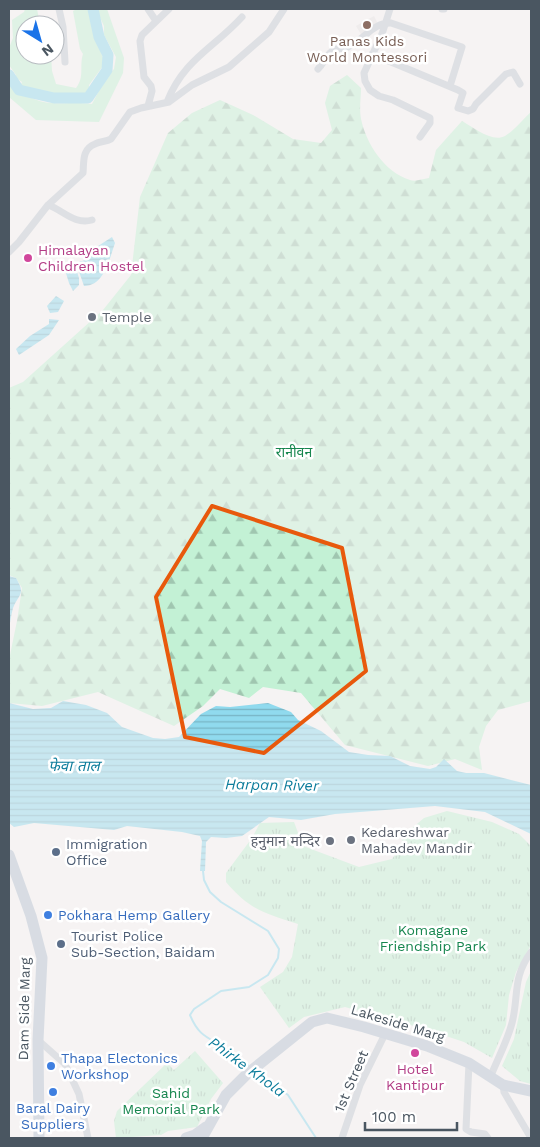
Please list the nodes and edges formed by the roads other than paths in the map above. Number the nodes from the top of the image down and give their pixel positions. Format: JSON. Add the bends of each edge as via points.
{"nodes":[{"id":1,"x":148,"y":9,"type":"edge"},
{"id":2,"x":169,"y":9,"type":"edge"},
{"id":3,"x":284,"y":9,"type":"edge"},
{"id":4,"x":390,"y":9,"type":"edge"},
{"id":5,"x":242,"y":17,"type":"dead end"},
{"id":6,"x":156,"y":21,"type":"junction"},
{"id":7,"x":386,"y":22,"type":"junction"},
{"id":8,"x":372,"y":54,"type":"junction"},
{"id":9,"x":318,"y":69,"type":"dead end"},
{"id":10,"x":520,"y":84,"type":"dead end"},
{"id":11,"x":450,"y":86,"type":"junction"},
{"id":12,"x":167,"y":102,"type":"junction"},
{"id":13,"x":148,"y":106,"type":"junction"},
{"id":14,"x":420,"y":137,"type":"dead end"},
{"id":15,"x":48,"y":205,"type":"junction"},
{"id":16,"x":92,"y":220,"type":"dead end"},
{"id":17,"x":9,"y":252,"type":"edge"},
{"id":18,"x":9,"y":856,"type":"edge"},
{"id":19,"x":531,"y":952,"type":"edge"},
{"id":20,"x":385,"y":1034,"type":"junction"},
{"id":21,"x":38,"y":1040,"type":"junction"},
{"id":22,"x":469,"y":1063,"type":"junction"},
{"id":23,"x":490,"y":1078,"type":"junction"},
{"id":24,"x":503,"y":1085,"type":"junction"},
{"id":25,"x":531,"y":1091,"type":"edge"},
{"id":26,"x":211,"y":1121,"type":"junction"},
{"id":27,"x":39,"y":1138,"type":"edge"},
{"id":28,"x":88,"y":1138,"type":"edge"},
{"id":29,"x":186,"y":1138,"type":"edge"},
{"id":30,"x":202,"y":1138,"type":"edge"},
{"id":31,"x":342,"y":1138,"type":"edge"},
{"id":32,"x":488,"y":1138,"type":"edge"},
{"id":33,"x":530,"y":1138,"type":"edge"}],
"edges":[{"from":1,"to":6,"type":"street"},
{"from":2,"to":6,"type":"street"},
{"from":3,"to":12,"type":"street","via":[[269,32],[228,66]]},
{"from":4,"to":7,"type":"street"},
{"from":5,"to":12,"type":"street","via":[[190,64],[174,84]]},
{"from":6,"to":13,"type":"street","via":[[140,41],[144,77],[152,91]]},
{"from":7,"to":8,"type":"street"},
{"from":7,"to":9,"type":"street","via":[[347,47],[339,47],[330,53]]},
{"from":7,"to":11,"type":"street","via":[[462,47]]},
{"from":8,"to":11,"type":"street"},
{"from":8,"to":14,"type":"street","via":[[364,73],[370,90],[430,118]]},
{"from":10,"to":11,"type":"street","via":[[511,72],[468,111],[458,108],[463,93]]},
{"from":12,"to":13,"type":"street"},
{"from":13,"to":15,"type":"street","via":[[130,112],[111,140],[87,149],[83,157],[83,173]]},
{"from":15,"to":16,"type":"street","via":[[74,219]]},
{"from":15,"to":17,"type":"street"},
{"from":18,"to":21,"type":"main road","name":"Dam Side Marg","via":[[42,958]]},
{"from":19,"to":23,"type":"street","via":[[516,985],[512,1022]]},
{"from":20,"to":22,"type":"main road","name":"Lakeside Marg"},
{"from":20,"to":26,"type":"main road","name":"Lakeside Marg","via":[[327,1018],[312,1022],[247,1074],[222,1101]]},
{"from":20,"to":31,"type":"street","name":"1st Street","via":[[360,1085]]},
{"from":21,"to":27,"type":"main road","name":"Dam Side Marg"},
{"from":21,"to":28,"type":"street","via":[[65,1064],[79,1094]]},
{"from":22,"to":23,"type":"main road","name":"Lakeside Marg"},
{"from":22,"to":32,"type":"street","via":[[466,1129],[485,1134]]},
{"from":23,"to":24,"type":"main road","name":"Lakeside Marg"},
{"from":24,"to":25,"type":"main road","name":"Lakeside Marg"},
{"from":24,"to":33,"type":"street"},
{"from":26,"to":29,"type":"main road","via":[[200,1132]]},
{"from":26,"to":30,"type":"main road","name":"Lakeside Marg"}]}
